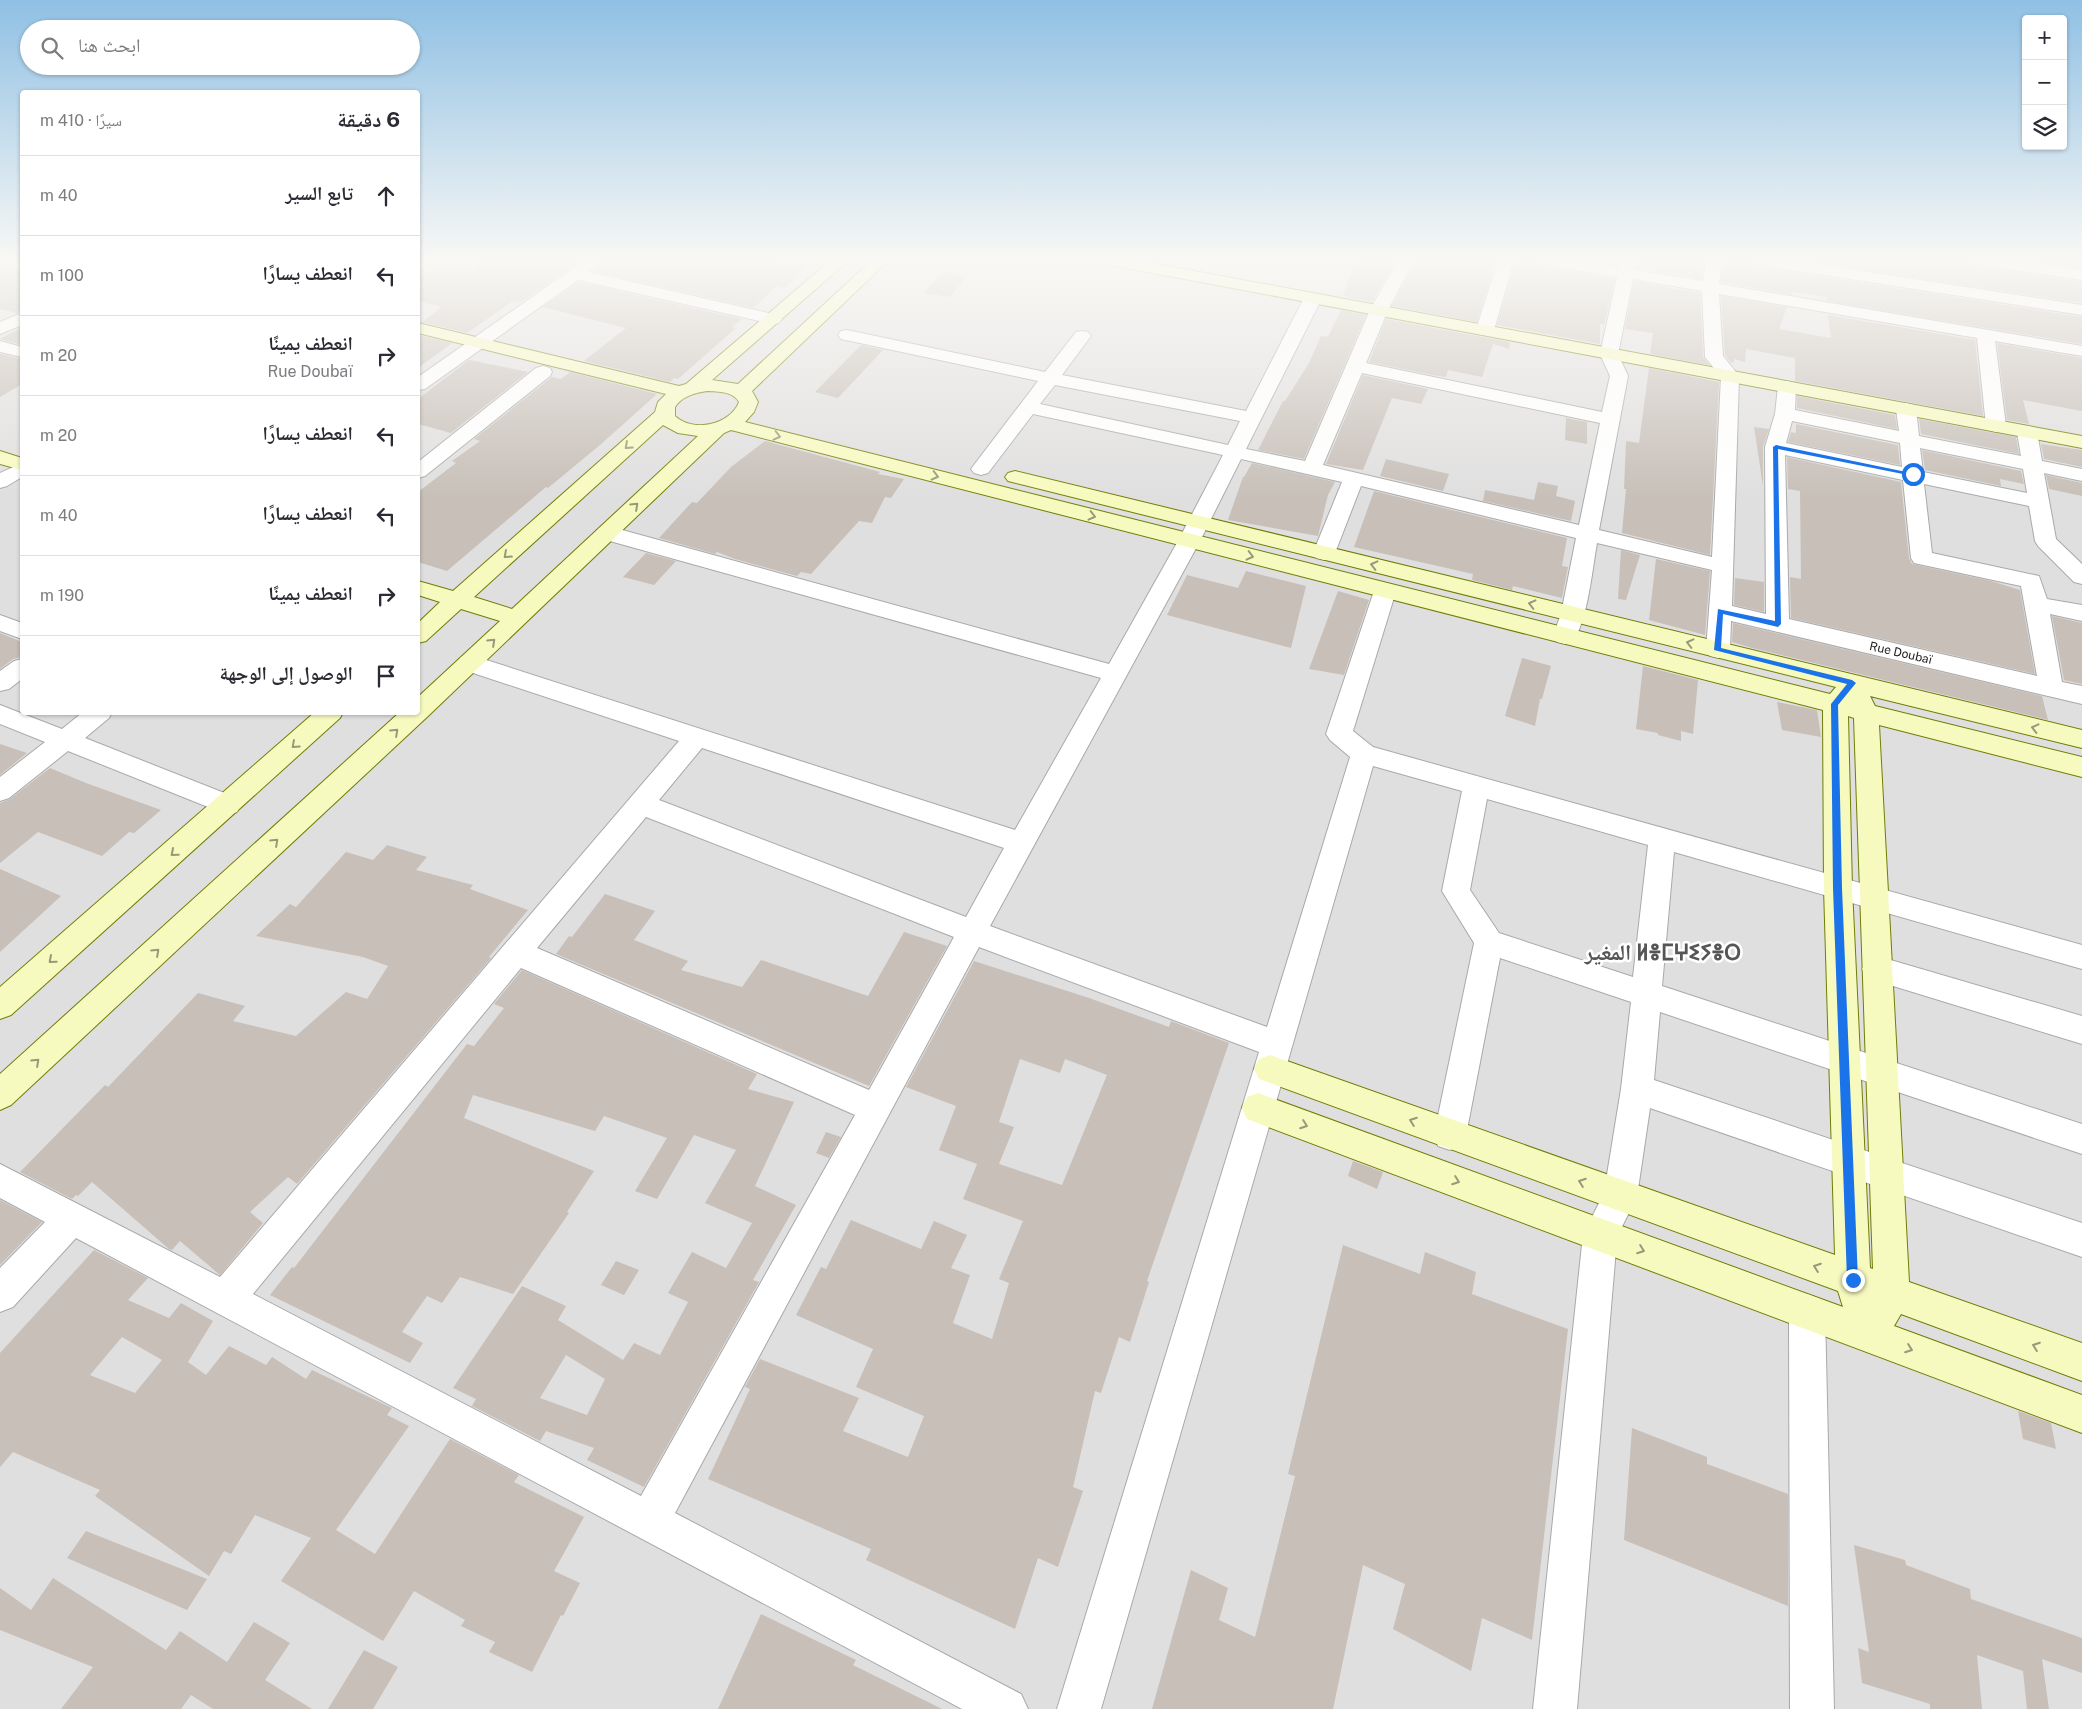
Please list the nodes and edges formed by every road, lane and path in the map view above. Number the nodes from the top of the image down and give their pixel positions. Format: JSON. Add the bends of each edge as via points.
{"nodes":[{"id":1,"x":429,"y":340,"type":"edge"},
{"id":2,"x":451,"y":340,"type":"edge"},
{"id":3,"x":482,"y":340,"type":"edge"},
{"id":4,"x":748,"y":340,"type":"edge"},
{"id":5,"x":805,"y":340,"type":"edge"},
{"id":6,"x":869,"y":340,"type":"edge"},
{"id":7,"x":1079,"y":340,"type":"edge"},
{"id":8,"x":1292,"y":340,"type":"edge"},
{"id":9,"x":1367,"y":340,"type":"edge"},
{"id":10,"x":1535,"y":340,"type":"edge"},
{"id":11,"x":1612,"y":340,"type":"edge"},
{"id":12,"x":1713,"y":340,"type":"edge"},
{"id":13,"x":1986,"y":340,"type":"edge"},
{"id":14,"x":0,"y":346,"type":"edge"},
{"id":15,"x":472,"y":347,"type":"junction"},
{"id":16,"x":20,"y":351,"type":"edge"},
{"id":17,"x":1609,"y":354,"type":"junction"},
{"id":18,"x":1356,"y":366,"type":"junction"},
{"id":19,"x":543,"y":372,"type":"junction"},
{"id":20,"x":1730,"y":376,"type":"junction"},
{"id":21,"x":1049,"y":378,"type":"junction"},
{"id":22,"x":420,"y":384,"type":"edge"},
{"id":23,"x":1787,"y":387,"type":"junction"},
{"id":24,"x":687,"y":390,"type":"junction"},
{"id":25,"x":1028,"y":407,"type":"junction"},
{"id":26,"x":1906,"y":409,"type":"junction"},
{"id":27,"x":664,"y":410,"type":"junction"},
{"id":28,"x":734,"y":414,"type":"junction"},
{"id":29,"x":1785,"y":414,"type":"junction"},
{"id":30,"x":1253,"y":418,"type":"junction"},
{"id":31,"x":1610,"y":419,"type":"junction"},
{"id":32,"x":1996,"y":426,"type":"junction"},
{"id":33,"x":2027,"y":432,"type":"junction"},
{"id":34,"x":1909,"y":439,"type":"junction"},
{"id":35,"x":2082,"y":442,"type":"edge"},
{"id":36,"x":1776,"y":447,"type":"junction"},
{"id":37,"x":1235,"y":453,"type":"junction"},
{"id":38,"x":0,"y":457,"type":"edge"},
{"id":39,"x":20,"y":463,"type":"edge"},
{"id":40,"x":2033,"y":464,"type":"junction"},
{"id":41,"x":1312,"y":468,"type":"junction"},
{"id":42,"x":981,"y":469,"type":"junction"},
{"id":43,"x":20,"y":470,"type":"edge"},
{"id":44,"x":420,"y":470,"type":"edge"},
{"id":45,"x":1913,"y":474,"type":"junction"},
{"id":46,"x":2082,"y":475,"type":"edge"},
{"id":47,"x":1354,"y":478,"type":"junction"},
{"id":48,"x":0,"y":482,"type":"edge"},
{"id":49,"x":2039,"y":502,"type":"junction"},
{"id":50,"x":1193,"y":531,"type":"junction"},
{"id":51,"x":1588,"y":532,"type":"junction"},
{"id":52,"x":607,"y":533,"type":"junction"},
{"id":53,"x":1324,"y":553,"type":"junction"},
{"id":54,"x":1723,"y":566,"type":"junction"},
{"id":55,"x":2082,"y":577,"type":"edge"},
{"id":56,"x":420,"y":589,"type":"edge"},
{"id":57,"x":1385,"y":590,"type":"junction"},
{"id":58,"x":456,"y":600,"type":"junction"},
{"id":59,"x":2037,"y":604,"type":"junction"},
{"id":60,"x":1720,"y":611,"type":"junction"},
{"id":61,"x":1572,"y":614,"type":"junction"},
{"id":62,"x":2082,"y":614,"type":"edge"},
{"id":63,"x":517,"y":618,"type":"junction"},
{"id":64,"x":0,"y":623,"type":"edge"},
{"id":65,"x":1778,"y":624,"type":"junction"},
{"id":66,"x":20,"y":630,"type":"edge"},
{"id":67,"x":420,"y":633,"type":"edge"},
{"id":68,"x":1565,"y":636,"type":"junction"},
{"id":69,"x":1718,"y":650,"type":"junction"},
{"id":70,"x":469,"y":663,"type":"junction"},
{"id":71,"x":20,"y":669,"type":"edge"},
{"id":72,"x":1115,"y":674,"type":"junction"},
{"id":73,"x":0,"y":684,"type":"edge"},
{"id":74,"x":2050,"y":688,"type":"junction"},
{"id":75,"x":1844,"y":694,"type":"junction"},
{"id":76,"x":2082,"y":695,"type":"edge"},
{"id":77,"x":420,"y":709,"type":"edge"},
{"id":78,"x":1866,"y":712,"type":"junction"},
{"id":79,"x":0,"y":714,"type":"edge"},
{"id":80,"x":96,"y":715,"type":"edge"},
{"id":81,"x":329,"y":715,"type":"edge"},
{"id":82,"x":414,"y":715,"type":"edge"},
{"id":83,"x":696,"y":738,"type":"junction"},
{"id":84,"x":2082,"y":739,"type":"edge"},
{"id":85,"x":64,"y":740,"type":"junction"},
{"id":86,"x":1364,"y":754,"type":"junction"},
{"id":87,"x":2082,"y":767,"type":"edge"},
{"id":88,"x":1476,"y":786,"type":"junction"},
{"id":89,"x":0,"y":790,"type":"edge"},
{"id":90,"x":641,"y":804,"type":"junction"},
{"id":91,"x":228,"y":805,"type":"junction"},
{"id":92,"x":1662,"y":839,"type":"junction"},
{"id":93,"x":1021,"y":843,"type":"junction"},
{"id":94,"x":1838,"y":888,"type":"junction"},
{"id":95,"x":1874,"y":898,"type":"junction"},
{"id":96,"x":972,"y":932,"type":"junction"},
{"id":97,"x":1489,"y":942,"type":"junction"},
{"id":98,"x":516,"y":952,"type":"junction"},
{"id":99,"x":2082,"y":957,"type":"edge"},
{"id":100,"x":1877,"y":969,"type":"junction"},
{"id":101,"x":1647,"y":994,"type":"junction"},
{"id":102,"x":0,"y":1006,"type":"edge"},
{"id":103,"x":2082,"y":1030,"type":"edge"},
{"id":104,"x":1273,"y":1057,"type":"junction"},
{"id":105,"x":1844,"y":1059,"type":"junction"},
{"id":106,"x":1882,"y":1072,"type":"junction"},
{"id":107,"x":1637,"y":1089,"type":"junction"},
{"id":108,"x":0,"y":1095,"type":"edge"},
{"id":109,"x":875,"y":1108,"type":"junction"},
{"id":110,"x":1258,"y":1108,"type":"junction"},
{"id":111,"x":1450,"y":1134,"type":"junction"},
{"id":112,"x":2082,"y":1140,"type":"edge"},
{"id":113,"x":1848,"y":1160,"type":"junction"},
{"id":114,"x":1886,"y":1174,"type":"junction"},
{"id":115,"x":0,"y":1180,"type":"edge"},
{"id":116,"x":1620,"y":1196,"type":"junction"},
{"id":117,"x":72,"y":1218,"type":"junction"},
{"id":118,"x":1600,"y":1235,"type":"junction"},
{"id":119,"x":2082,"y":1240,"type":"edge"},
{"id":120,"x":1853,"y":1280,"type":"junction"},
{"id":121,"x":0,"y":1294,"type":"edge"},
{"id":122,"x":1892,"y":1294,"type":"junction"},
{"id":123,"x":225,"y":1298,"type":"junction"},
{"id":124,"x":1808,"y":1312,"type":"junction"},
{"id":125,"x":1869,"y":1334,"type":"junction"},
{"id":126,"x":2082,"y":1362,"type":"edge"},
{"id":127,"x":2082,"y":1414,"type":"edge"},
{"id":128,"x":649,"y":1521,"type":"junction"},
{"id":129,"x":1006,"y":1709,"type":"edge"},
{"id":130,"x":1079,"y":1709,"type":"edge"},
{"id":131,"x":1555,"y":1709,"type":"edge"},
{"id":132,"x":1812,"y":1709,"type":"edge"}],
"edges":[{"from":1,"to":15,"type":"street"},
{"from":2,"to":15,"type":"street"},
{"from":3,"to":15,"type":"street"},
{"from":4,"to":24,"type":"street"},
{"from":5,"to":28,"type":"street"},
{"from":6,"to":21,"type":"street"},
{"from":7,"to":21,"type":"street"},
{"from":8,"to":30,"type":"street"},
{"from":9,"to":18,"type":"street"},
{"from":10,"to":17,"type":"street"},
{"from":11,"to":17,"type":"street"},
{"from":12,"to":20,"type":"street","via":[[1714,357]]},
{"from":13,"to":32,"type":"street"},
{"from":14,"to":16,"type":"street"},
{"from":15,"to":19,"type":"street"},
{"from":15,"to":22,"type":"street"},
{"from":15,"to":24,"type":"street"},
{"from":17,"to":20,"type":"street"},
{"from":17,"to":31,"type":"street","via":[[1619,376]]},
{"from":18,"to":31,"type":"street"},
{"from":18,"to":41,"type":"street"},
{"from":19,"to":27,"type":"street"},
{"from":19,"to":44,"type":"street"},
{"from":20,"to":23,"type":"street"},
{"from":20,"to":54,"type":"street"},
{"from":21,"to":25,"type":"street"},
{"from":21,"to":30,"type":"street"},
{"from":23,"to":26,"type":"street"},
{"from":23,"to":29,"type":"street"},
{"from":24,"to":27,"type":"street","via":[[671,398]]},
{"from":24,"to":28,"type":"street","via":[[720,385]]},
{"from":25,"to":37,"type":"street"},
{"from":25,"to":42,"type":"street"},
{"from":26,"to":32,"type":"street"},
{"from":26,"to":34,"type":"street"},
{"from":27,"to":28,"type":"street","via":[[668,421],[688,430]]},
{"from":27,"to":58,"type":"street","one_way":true},
{"from":28,"to":42,"type":"street"},
{"from":28,"to":50,"type":"street","one_way":true},
{"from":52,"to":28,"type":"street","one_way":true},
{"from":29,"to":34,"type":"street"},
{"from":29,"to":36,"type":"street"},
{"from":30,"to":37,"type":"street"},
{"from":31,"to":51,"type":"street"},
{"from":32,"to":33,"type":"street"},
{"from":33,"to":35,"type":"street"},
{"from":33,"to":40,"type":"street"},
{"from":34,"to":40,"type":"street"},
{"from":34,"to":45,"type":"street"},
{"from":36,"to":45,"type":"street"},
{"from":36,"to":65,"type":"street"},
{"from":37,"to":41,"type":"street"},
{"from":37,"to":50,"type":"street"},
{"from":38,"to":39,"type":"street"},
{"from":40,"to":46,"type":"street"},
{"from":40,"to":49,"type":"street"},
{"from":41,"to":47,"type":"street"},
{"from":42,"to":50,"type":"street"},
{"from":43,"to":48,"type":"street"},
{"from":45,"to":49,"type":"street"},
{"from":45,"to":59,"type":"street","via":[[1922,558],[2031,581]]},
{"from":47,"to":51,"type":"street"},
{"from":47,"to":53,"type":"street"},
{"from":49,"to":55,"type":"street","via":[[2046,541]]},
{"from":50,"to":53,"type":"street"},
{"from":50,"to":57,"type":"street","one_way":true},
{"from":50,"to":72,"type":"street"},
{"from":51,"to":54,"type":"street"},
{"from":51,"to":61,"type":"street"},
{"from":52,"to":63,"type":"street"},
{"from":52,"to":72,"type":"street"},
{"from":61,"to":53,"type":"street","one_way":true},
{"from":54,"to":60,"type":"street"},
{"from":56,"to":58,"type":"street"},
{"from":57,"to":68,"type":"street"},
{"from":57,"to":86,"type":"street","via":[[1339,734]]},
{"from":58,"to":63,"type":"street"},
{"from":58,"to":67,"type":"street"},
{"from":59,"to":62,"type":"street"},
{"from":59,"to":74,"type":"street"},
{"from":60,"to":65,"type":"street","name":"Rue Doubaï"},
{"from":60,"to":69,"type":"street"},
{"from":61,"to":68,"type":"street"},
{"from":69,"to":61,"type":"street","one_way":true},
{"from":70,"to":63,"type":"street","one_way":true},
{"from":64,"to":66,"type":"street"},
{"from":65,"to":74,"type":"street","name":"Rue Doubaï"},
{"from":68,"to":75,"type":"street"},
{"from":69,"to":75,"type":"street"},
{"from":70,"to":77,"type":"street"},
{"from":70,"to":83,"type":"street"},
{"from":71,"to":73,"type":"street"},
{"from":72,"to":93,"type":"street"},
{"from":74,"to":76,"type":"street","name":"Rue Doubaï"},
{"from":75,"to":78,"type":"street"},
{"from":84,"to":75,"type":"street","one_way":true},
{"from":75,"to":94,"type":"street"},
{"from":78,"to":87,"type":"street"},
{"from":78,"to":95,"type":"street"},
{"from":79,"to":85,"type":"street"},
{"from":80,"to":85,"type":"street"},
{"from":81,"to":91,"type":"street","one_way":true},
{"from":108,"to":82,"type":"street","one_way":true},
{"from":83,"to":90,"type":"street"},
{"from":83,"to":93,"type":"street"},
{"from":85,"to":89,"type":"street"},
{"from":85,"to":91,"type":"street"},
{"from":86,"to":88,"type":"street"},
{"from":86,"to":104,"type":"street"},
{"from":88,"to":92,"type":"street"},
{"from":88,"to":97,"type":"street","via":[[1456,891]]},
{"from":90,"to":96,"type":"street"},
{"from":90,"to":98,"type":"street"},
{"from":91,"to":102,"type":"street","one_way":true},
{"from":92,"to":94,"type":"street"},
{"from":92,"to":101,"type":"street"},
{"from":93,"to":96,"type":"street"},
{"from":94,"to":95,"type":"street"},
{"from":94,"to":105,"type":"street"},
{"from":95,"to":99,"type":"street"},
{"from":95,"to":100,"type":"street"},
{"from":96,"to":104,"type":"street"},
{"from":96,"to":109,"type":"street"},
{"from":97,"to":101,"type":"street"},
{"from":97,"to":111,"type":"street"},
{"from":98,"to":109,"type":"street"},
{"from":98,"to":123,"type":"street"},
{"from":100,"to":103,"type":"street"},
{"from":100,"to":106,"type":"street"},
{"from":101,"to":105,"type":"street"},
{"from":101,"to":107,"type":"street"},
{"from":104,"to":110,"type":"street"},
{"from":111,"to":104,"type":"street","one_way":true},
{"from":105,"to":106,"type":"street"},
{"from":105,"to":113,"type":"street"},
{"from":106,"to":112,"type":"street"},
{"from":106,"to":114,"type":"street"},
{"from":107,"to":113,"type":"street"},
{"from":107,"to":116,"type":"street"},
{"from":109,"to":128,"type":"street"},
{"from":110,"to":118,"type":"street","one_way":true},
{"from":110,"to":130,"type":"street"},
{"from":116,"to":111,"type":"street","one_way":true},
{"from":113,"to":114,"type":"street"},
{"from":113,"to":120,"type":"street"},
{"from":114,"to":119,"type":"street"},
{"from":114,"to":122,"type":"street"},
{"from":115,"to":117,"type":"street"},
{"from":116,"to":118,"type":"street"},
{"from":120,"to":116,"type":"street","one_way":true},
{"from":117,"to":121,"type":"street"},
{"from":117,"to":123,"type":"street"},
{"from":118,"to":124,"type":"street","one_way":true},
{"from":118,"to":131,"type":"street"},
{"from":120,"to":122,"type":"street"},
{"from":120,"to":125,"type":"street"},
{"from":122,"to":125,"type":"street"},
{"from":126,"to":122,"type":"street","one_way":true},
{"from":123,"to":128,"type":"street"},
{"from":124,"to":125,"type":"street"},
{"from":124,"to":132,"type":"street"},
{"from":125,"to":127,"type":"street","one_way":true},
{"from":128,"to":129,"type":"street"}]}
